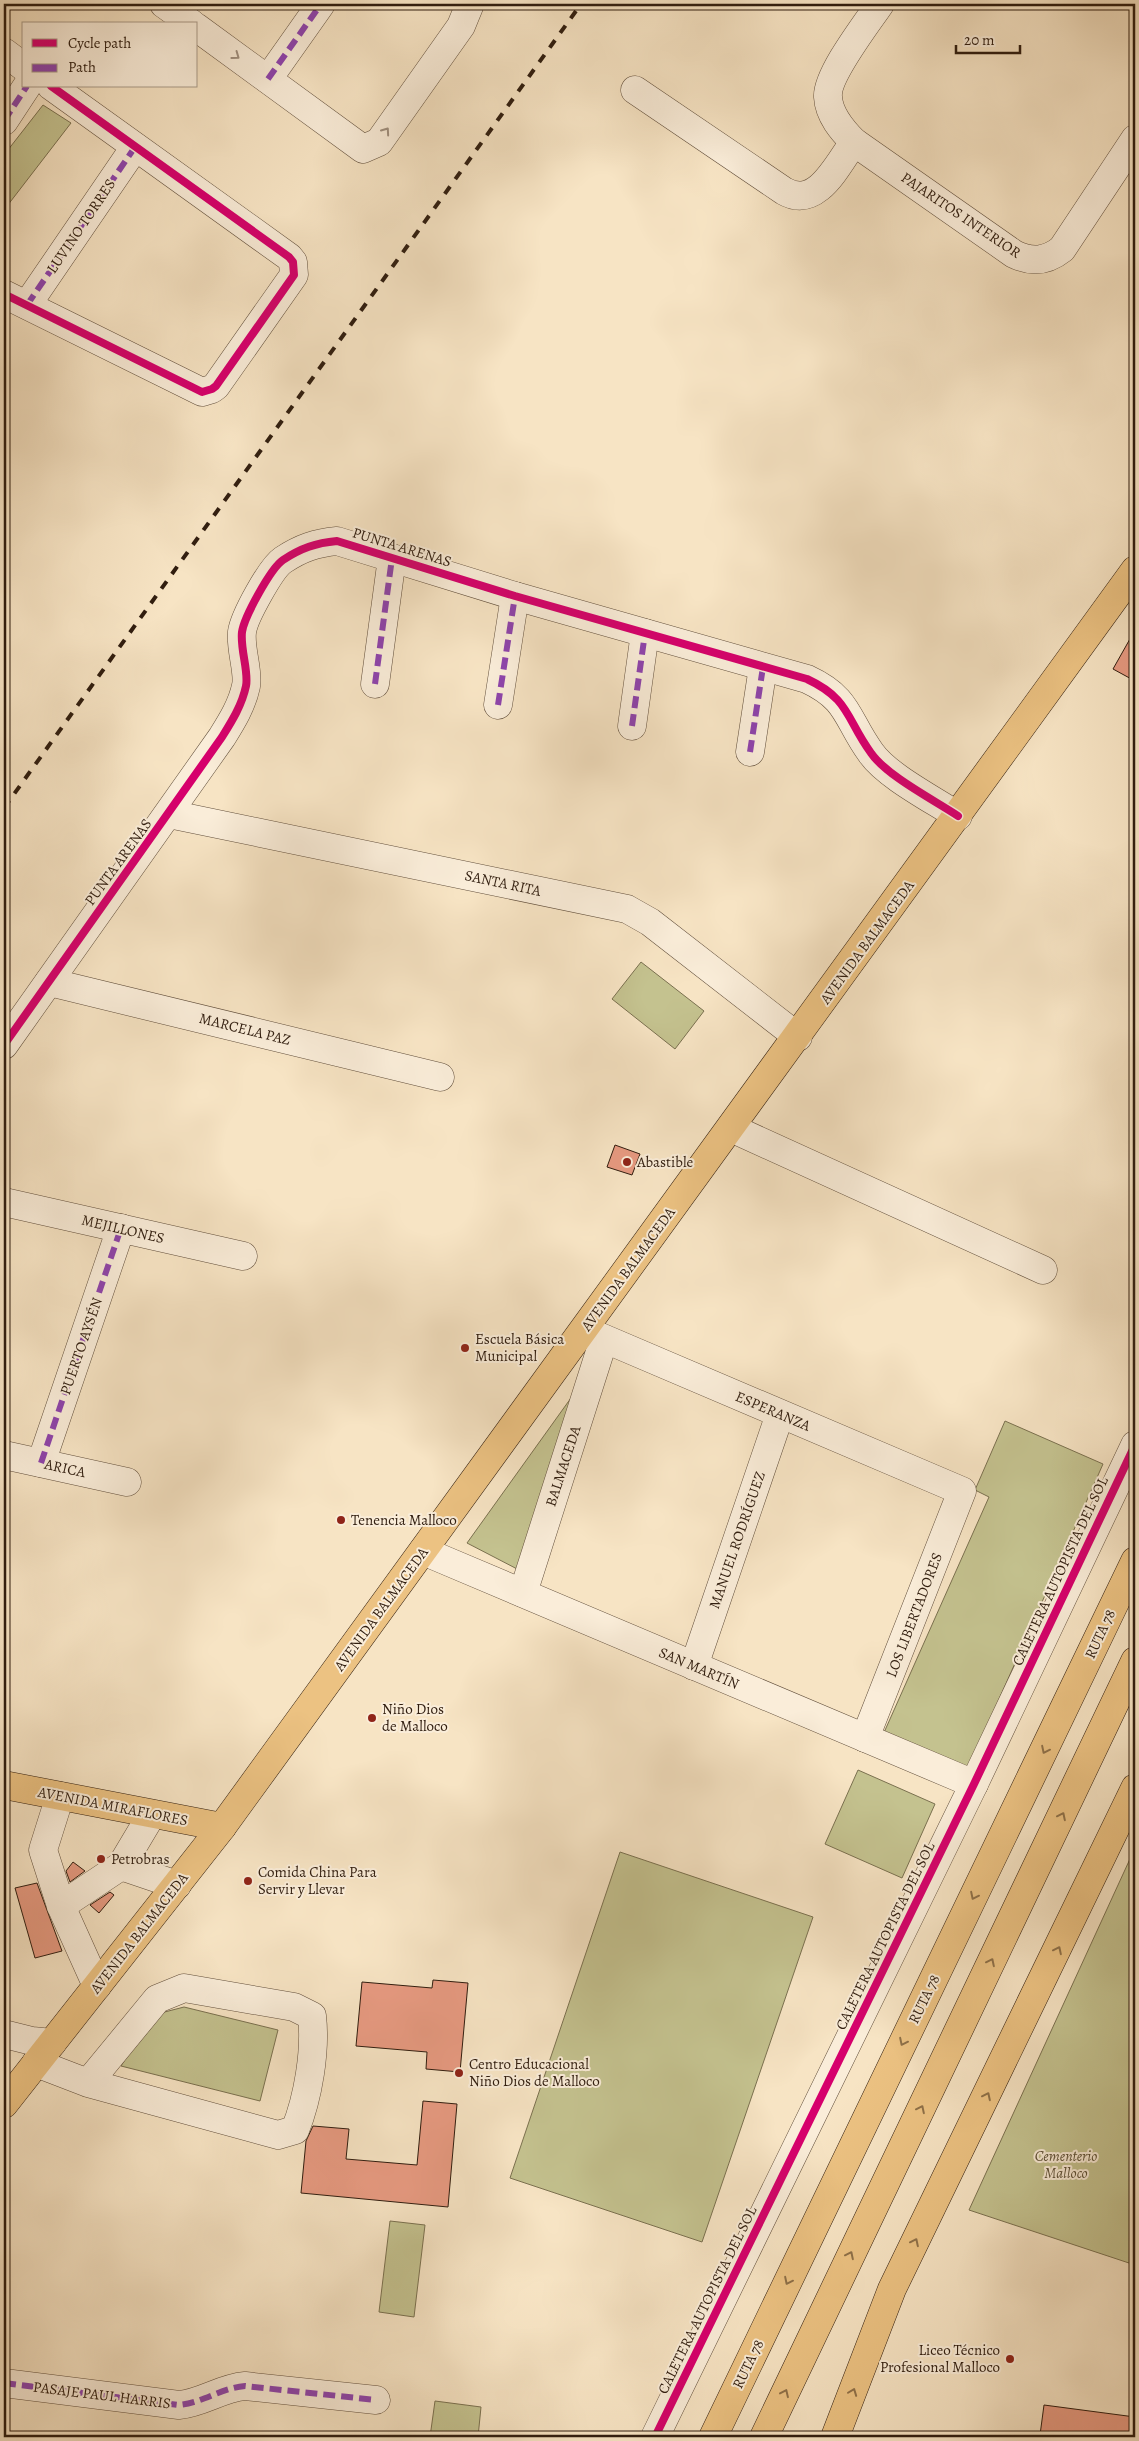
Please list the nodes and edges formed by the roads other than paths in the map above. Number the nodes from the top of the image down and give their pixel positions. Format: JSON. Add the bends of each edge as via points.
{"nodes":[{"id":1,"x":164,"y":4,"type":"edge"},
{"id":2,"x":321,"y":4,"type":"edge"},
{"id":3,"x":470,"y":4,"type":"edge"},
{"id":4,"x":880,"y":4,"type":"edge"},
{"id":5,"x":189,"y":22,"type":"edge"},
{"id":6,"x":198,"y":28,"type":"edge"},
{"id":7,"x":4,"y":52,"type":"edge"},
{"id":8,"x":22,"y":65,"type":"edge"},
{"id":9,"x":268,"y":79,"type":"junction"},
{"id":10,"x":26,"y":88,"type":"edge"},
{"id":11,"x":54,"y":88,"type":"edge"},
{"id":12,"x":635,"y":90,"type":"dead end"},
{"id":13,"x":4,"y":121,"type":"edge"},
{"id":14,"x":1135,"y":139,"type":"edge"},
{"id":15,"x":854,"y":142,"type":"junction"},
{"id":16,"x":136,"y":147,"type":"junction"},
{"id":17,"x":15,"y":300,"type":"edge"},
{"id":18,"x":392,"y":558,"type":"junction"},
{"id":19,"x":1135,"y":570,"type":"edge"},
{"id":20,"x":515,"y":596,"type":"junction"},
{"id":21,"x":645,"y":633,"type":"junction"},
{"id":22,"x":763,"y":667,"type":"junction"},
{"id":23,"x":375,"y":684,"type":"dead end"},
{"id":24,"x":498,"y":705,"type":"dead end"},
{"id":25,"x":632,"y":726,"type":"dead end"},
{"id":26,"x":750,"y":752,"type":"dead end"},
{"id":27,"x":169,"y":814,"type":"junction"},
{"id":28,"x":958,"y":816,"type":"junction"},
{"id":29,"x":49,"y":982,"type":"junction"},
{"id":30,"x":798,"y":1037,"type":"junction"},
{"id":31,"x":4,"y":1045,"type":"edge"},
{"id":32,"x":440,"y":1077,"type":"dead end"},
{"id":33,"x":731,"y":1128,"type":"junction"},
{"id":34,"x":4,"y":1202,"type":"edge"},
{"id":35,"x":120,"y":1228,"type":"junction"},
{"id":36,"x":243,"y":1256,"type":"dead end"},
{"id":37,"x":1043,"y":1270,"type":"dead end"},
{"id":38,"x":594,"y":1334,"type":"junction"},
{"id":39,"x":780,"y":1414,"type":"junction"},
{"id":40,"x":1135,"y":1446,"type":"edge"},
{"id":41,"x":4,"y":1455,"type":"edge"},
{"id":42,"x":41,"y":1463,"type":"junction"},
{"id":43,"x":127,"y":1482,"type":"dead end"},
{"id":44,"x":962,"y":1492,"type":"joint"},
{"id":45,"x":423,"y":1551,"type":"junction"},
{"id":46,"x":1135,"y":1561,"type":"edge"},
{"id":47,"x":523,"y":1593,"type":"junction"},
{"id":48,"x":1135,"y":1661,"type":"edge"},
{"id":49,"x":694,"y":1666,"type":"junction"},
{"id":50,"x":865,"y":1738,"type":"junction"},
{"id":51,"x":974,"y":1784,"type":"junction"},
{"id":52,"x":4,"y":1785,"type":"edge"},
{"id":53,"x":1135,"y":1788,"type":"edge"},
{"id":54,"x":60,"y":1796,"type":"junction"},
{"id":55,"x":152,"y":1814,"type":"junction"},
{"id":56,"x":222,"y":1827,"type":"junction"},
{"id":57,"x":120,"y":1866,"type":"junction"},
{"id":58,"x":177,"y":1885,"type":"junction"},
{"id":59,"x":61,"y":1906,"type":"junction"},
{"id":60,"x":97,"y":1986,"type":"junction"},
{"id":61,"x":4,"y":2034,"type":"edge"},
{"id":62,"x":44,"y":2053,"type":"junction"},
{"id":63,"x":88,"y":2083,"type":"junction"},
{"id":64,"x":4,"y":2104,"type":"edge"},
{"id":65,"x":4,"y":2382,"type":"edge"},
{"id":66,"x":376,"y":2400,"type":"dead end"},
{"id":67,"x":655,"y":2437,"type":"edge"},
{"id":68,"x":713,"y":2437,"type":"edge"},
{"id":69,"x":764,"y":2437,"type":"edge"},
{"id":70,"x":834,"y":2437,"type":"edge"}],
"edges":[{"from":1,"to":5,"type":"street"},
{"from":2,"to":9,"type":"street"},
{"from":9,"to":3,"type":"street","one_way":true,"via":[[363,149],[379,142],[461,26]]},
{"from":4,"to":15,"type":"street","name":"PAJARITOS INTERIOR","via":[[829,86],[831,110],[839,127]]},
{"from":6,"to":9,"type":"street","one_way":true},
{"from":7,"to":8,"type":"street"},
{"from":10,"to":13,"type":"street"},
{"from":11,"to":16,"type":"street"},
{"from":12,"to":15,"type":"street","via":[[796,196],[804,197],[818,190]]},
{"from":14,"to":15,"type":"street","name":"PAJARITOS INTERIOR","via":[[1062,248],[1040,260],[1014,254]]},
{"from":16,"to":17,"type":"street","name":"LUVINO TORRES"},
{"from":16,"to":17,"type":"street","via":[[289,257],[294,268],[290,280],[216,386],[207,392],[197,390]]},
{"from":18,"to":20,"type":"street","name":"PUNTA ARENAS"},
{"from":18,"to":23,"type":"street"},
{"from":18,"to":27,"type":"street","name":"PUNTA ARENAS","via":[[337,541],[314,544],[282,561],[251,605],[242,631],[242,658],[247,684],[239,709]]},
{"from":19,"to":28,"type":"main road","name":"AVENIDA BALMACEDA"},
{"from":20,"to":21,"type":"street","name":"PUNTA ARENAS"},
{"from":20,"to":24,"type":"street"},
{"from":21,"to":22,"type":"street","name":"PUNTA ARENAS"},
{"from":21,"to":25,"type":"street"},
{"from":22,"to":26,"type":"street"},
{"from":22,"to":28,"type":"street","name":"PUNTA ARENAS","via":[[824,687],[844,706],[871,754],[897,776]]},
{"from":27,"to":29,"type":"street","name":"PUNTA ARENAS"},
{"from":27,"to":30,"type":"street","name":"SANTA RITA","via":[[627,909],[650,922]]},
{"from":28,"to":30,"type":"main road","name":"AVENIDA BALMACEDA"},
{"from":29,"to":31,"type":"street","name":"PUNTA ARENAS"},
{"from":29,"to":32,"type":"street","name":"MARCELA PAZ"},
{"from":30,"to":33,"type":"main road","name":"AVENIDA BALMACEDA"},
{"from":33,"to":37,"type":"street"},
{"from":33,"to":38,"type":"main road","name":"AVENIDA BALMACEDA"},
{"from":34,"to":35,"type":"street","name":"MEJILLONES"},
{"from":35,"to":36,"type":"street","name":"MEJILLONES"},
{"from":35,"to":42,"type":"street","name":"PUERTO AYSÉN"},
{"from":38,"to":39,"type":"street","name":"ESPERANZA"},
{"from":38,"to":45,"type":"main road","name":"AVENIDA BALMACEDA"},
{"from":38,"to":47,"type":"street","name":"BALMACEDA"},
{"from":39,"to":44,"type":"street","name":"ESPERANZA"},
{"from":39,"to":49,"type":"street","name":"MANUEL RODRÍGUEZ"},
{"from":40,"to":51,"type":"street","name":"CALETERA AUTOPISTA DEL SOL"},
{"from":41,"to":42,"type":"street","name":"ARICA"},
{"from":42,"to":43,"type":"street","name":"ARICA"},
{"from":44,"to":50,"type":"street","name":"LOS LIBERTADORES"},
{"from":45,"to":47,"type":"street","name":"SAN MARTÍN"},
{"from":45,"to":56,"type":"main road","name":"AVENIDA BALMACEDA"},
{"from":46,"to":68,"type":"main road","name":"RUTA 78","one_way":true},
{"from":47,"to":49,"type":"street","name":"SAN MARTÍN"},
{"from":69,"to":48,"type":"main road","one_way":true},
{"from":49,"to":50,"type":"street","name":"SAN MARTÍN"},
{"from":50,"to":51,"type":"street","name":"SAN MARTÍN"},
{"from":51,"to":67,"type":"street","name":"CALETERA AUTOPISTA DEL SOL"},
{"from":52,"to":54,"type":"main road","name":"AVENIDA MIRAFLORES"},
{"from":70,"to":53,"type":"main road","one_way":true,"via":[[892,2289]]},
{"from":54,"to":55,"type":"main road","name":"AVENIDA MIRAFLORES"},
{"from":54,"to":59,"type":"street","via":[[43,1850]]},
{"from":55,"to":56,"type":"main road","name":"AVENIDA MIRAFLORES"},
{"from":55,"to":57,"type":"street"},
{"from":56,"to":58,"type":"main road","name":"AVENIDA BALMACEDA"},
{"from":57,"to":58,"type":"street"},
{"from":57,"to":59,"type":"street"},
{"from":58,"to":60,"type":"main road","name":"AVENIDA BALMACEDA"},
{"from":59,"to":60,"type":"street"},
{"from":60,"to":62,"type":"main road","name":"AVENIDA BALMACEDA"},
{"from":61,"to":62,"type":"street","via":[[32,2041]]},
{"from":62,"to":63,"type":"street"},
{"from":62,"to":64,"type":"main road","name":"AVENIDA BALMACEDA"},
{"from":63,"to":63,"type":"street","via":[[157,1999],[184,1988],[294,2007],[312,2016],[314,2034],[304,2108],[295,2130],[278,2135]]},
{"from":65,"to":66,"type":"street","name":"PASAJE PAUL HARRIS","via":[[179,2405],[244,2386]]}]}
